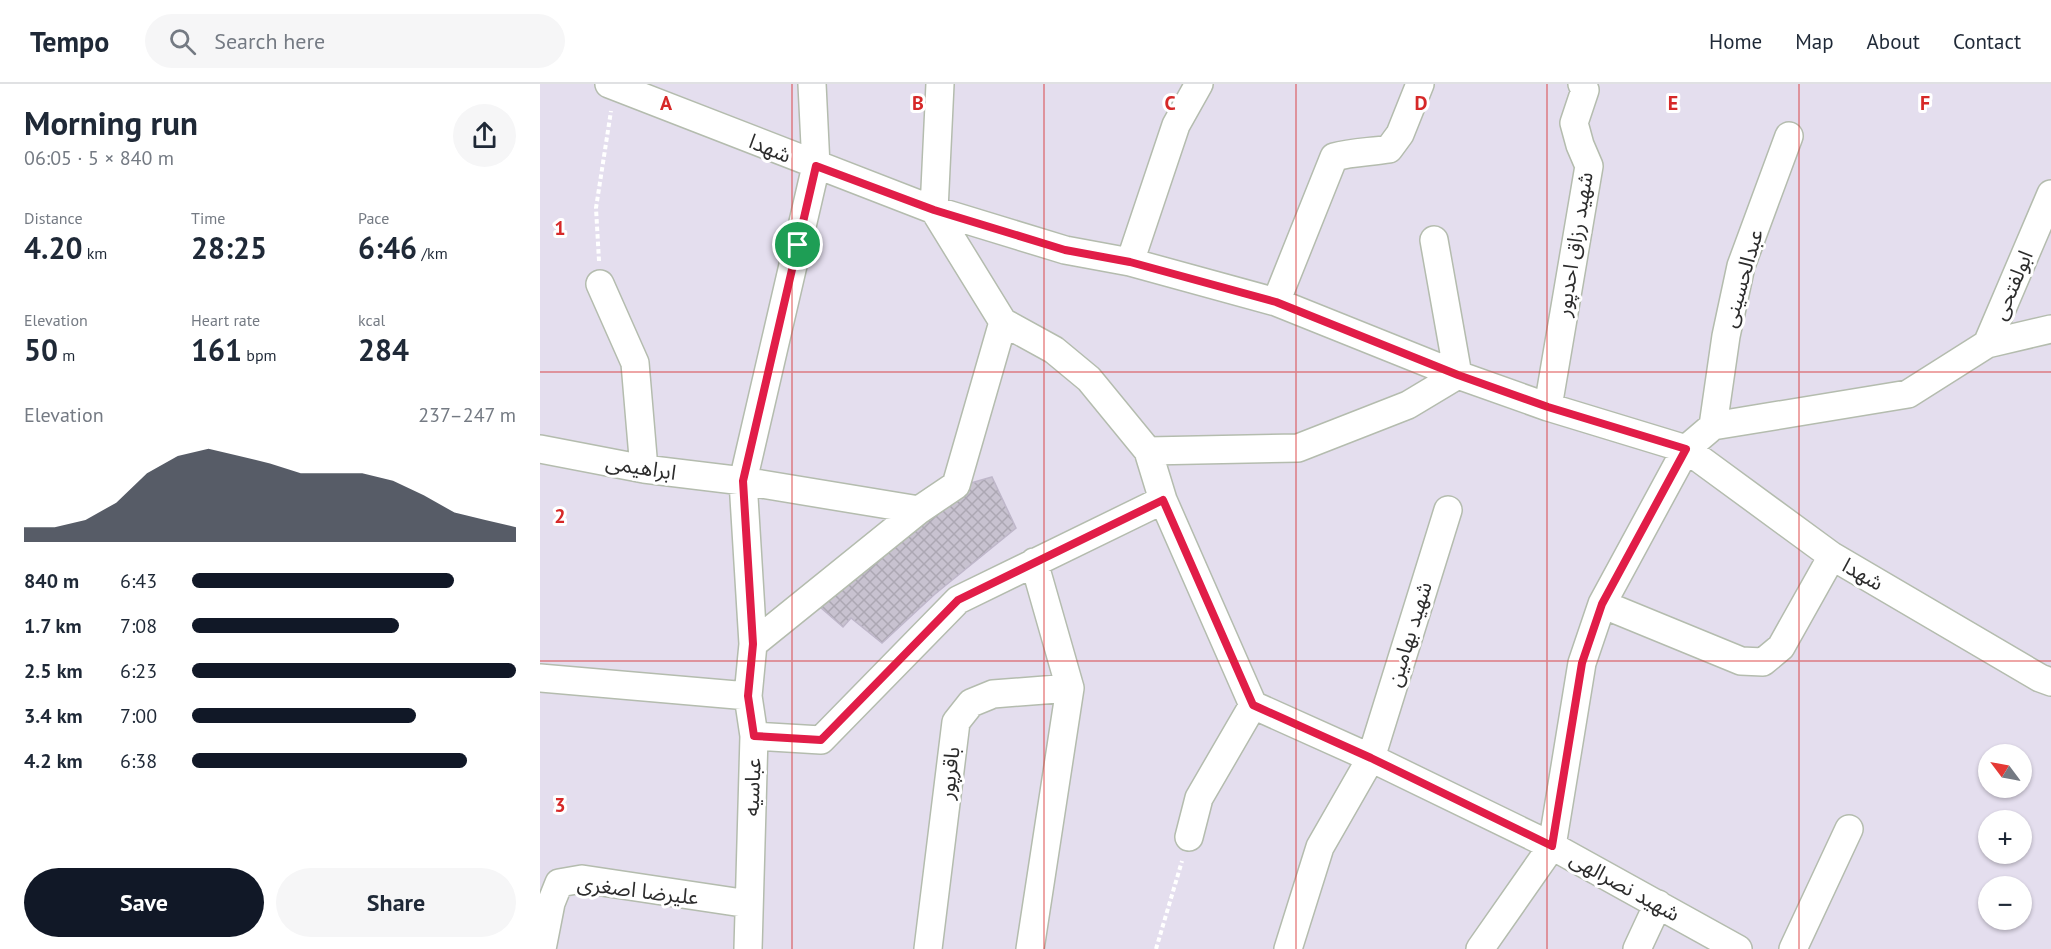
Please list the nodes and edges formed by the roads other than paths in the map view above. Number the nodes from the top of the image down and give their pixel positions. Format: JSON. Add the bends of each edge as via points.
{"nodes":[{"id":1,"x":812,"y":84,"type":"edge"},
{"id":2,"x":940,"y":84,"type":"edge"},
{"id":3,"x":1199,"y":84,"type":"edge"},
{"id":4,"x":1420,"y":84,"type":"edge"},
{"id":5,"x":1582,"y":84,"type":"edge"},
{"id":6,"x":612,"y":85,"type":"edge"},
{"id":7,"x":1789,"y":136,"type":"dead end"},
{"id":8,"x":816,"y":166,"type":"junction"},
{"id":9,"x":2051,"y":194,"type":"edge"},
{"id":10,"x":934,"y":210,"type":"junction"},
{"id":11,"x":1434,"y":240,"type":"dead end"},
{"id":12,"x":1130,"y":262,"type":"junction"},
{"id":13,"x":600,"y":284,"type":"road end"},
{"id":14,"x":1276,"y":302,"type":"junction"},
{"id":15,"x":1003,"y":322,"type":"junction"},
{"id":16,"x":2051,"y":329,"type":"edge"},
{"id":17,"x":1987,"y":344,"type":"junction"},
{"id":18,"x":1458,"y":375,"type":"junction"},
{"id":19,"x":1548,"y":407,"type":"junction"},
{"id":20,"x":1713,"y":426,"type":"junction"},
{"id":21,"x":540,"y":449,"type":"edge"},
{"id":22,"x":1686,"y":449,"type":"junction"},
{"id":23,"x":1148,"y":451,"type":"junction"},
{"id":24,"x":644,"y":469,"type":"junction"},
{"id":25,"x":743,"y":481,"type":"junction"},
{"id":26,"x":1163,"y":500,"type":"junction"},
{"id":27,"x":919,"y":510,"type":"junction"},
{"id":28,"x":1448,"y":510,"type":"dead end"},
{"id":29,"x":1832,"y":555,"type":"junction"},
{"id":30,"x":1034,"y":562,"type":"junction"},
{"id":31,"x":1602,"y":604,"type":"junction"},
{"id":32,"x":753,"y":644,"type":"junction"},
{"id":33,"x":540,"y":678,"type":"edge"},
{"id":34,"x":2051,"y":682,"type":"edge"},
{"id":35,"x":1070,"y":688,"type":"junction"},
{"id":36,"x":748,"y":696,"type":"junction"},
{"id":37,"x":1253,"y":705,"type":"junction"},
{"id":38,"x":754,"y":736,"type":"junction"},
{"id":39,"x":1371,"y":758,"type":"junction"},
{"id":40,"x":1849,"y":829,"type":"dead end"},
{"id":41,"x":1189,"y":837,"type":"road end"},
{"id":42,"x":1552,"y":846,"type":"junction"},
{"id":43,"x":749,"y":904,"type":"junction"},
{"id":44,"x":1658,"y":904,"type":"junction"},
{"id":45,"x":542,"y":949,"type":"edge"},
{"id":46,"x":748,"y":949,"type":"edge"},
{"id":47,"x":928,"y":949,"type":"edge"},
{"id":48,"x":1030,"y":949,"type":"edge"},
{"id":49,"x":1288,"y":949,"type":"edge"},
{"id":50,"x":1480,"y":949,"type":"edge"},
{"id":51,"x":1637,"y":949,"type":"edge"},
{"id":52,"x":1738,"y":949,"type":"edge"},
{"id":53,"x":1793,"y":949,"type":"edge"}],
"edges":[{"from":1,"to":8,"type":"street","name":"عباسیه"},
{"from":2,"to":10,"type":"street"},
{"from":3,"to":12,"type":"street","via":[[1176,125]]},
{"from":4,"to":14,"type":"street","via":[[1400,134],[1389,149],[1334,157]]},
{"from":5,"to":19,"type":"street","name":"شهید رزاق احدپور","via":[[1585,90],[1574,123],[1589,166]]},
{"from":6,"to":8,"type":"street","name":"شهدا"},
{"from":7,"to":20,"type":"street","name":"عبدالحسینی","via":[[1741,266]]},
{"from":8,"to":10,"type":"street","name":"شهدا"},
{"from":8,"to":25,"type":"street","name":"عباسیه"},
{"from":9,"to":17,"type":"street","name":"ابولفتحی"},
{"from":10,"to":12,"type":"street","name":"شهدا","via":[[1065,250]]},
{"from":10,"to":15,"type":"street"},
{"from":11,"to":18,"type":"street"},
{"from":12,"to":14,"type":"street","name":"شهدا"},
{"from":13,"to":24,"type":"street","via":[[635,363]]},
{"from":14,"to":18,"type":"street","name":"شهدا"},
{"from":15,"to":23,"type":"street","via":[[1054,350],[1089,379]]},
{"from":15,"to":27,"type":"street","via":[[956,485]]},
{"from":16,"to":17,"type":"street"},
{"from":17,"to":20,"type":"street","via":[[1908,394]]},
{"from":18,"to":19,"type":"street","name":"شهدا"},
{"from":18,"to":23,"type":"street","via":[[1408,405],[1298,448]]},
{"from":19,"to":22,"type":"street","name":"شهدا"},
{"from":20,"to":22,"type":"street"},
{"from":21,"to":24,"type":"street","name":"ابراهیمی"},
{"from":22,"to":29,"type":"street","name":"شهدا"},
{"from":22,"to":31,"type":"street"},
{"from":23,"to":26,"type":"street"},
{"from":24,"to":25,"type":"street","name":"ابراهیمی"},
{"from":25,"to":27,"type":"street","name":"ابراهیمی"},
{"from":25,"to":32,"type":"street","name":"عباسیه"},
{"from":26,"to":30,"type":"street"},
{"from":26,"to":37,"type":"street"},
{"from":27,"to":32,"type":"street"},
{"from":28,"to":39,"type":"street","name":"شهید بهامین"},
{"from":29,"to":31,"type":"street","via":[[1781,647],[1763,662],[1741,661]]},
{"from":29,"to":34,"type":"street","name":"شهدا"},
{"from":30,"to":35,"type":"street"},
{"from":30,"to":38,"type":"street","via":[[958,600],[821,740]]},
{"from":31,"to":42,"type":"street","via":[[1582,663]]},
{"from":32,"to":36,"type":"street","name":"عباسیه"},
{"from":33,"to":36,"type":"street"},
{"from":35,"to":47,"type":"street","name":"باقرپور","via":[[993,694],[971,703],[956,722]]},
{"from":35,"to":48,"type":"street"},
{"from":36,"to":38,"type":"street","name":"عباسیه"},
{"from":37,"to":39,"type":"street","name":"شهید نصرالهی"},
{"from":37,"to":41,"type":"street","via":[[1199,798]]},
{"from":38,"to":43,"type":"street","name":"عباسیه"},
{"from":39,"to":42,"type":"street","name":"شهید نصرالهی"},
{"from":39,"to":49,"type":"street","name":"شهید بهامین","via":[[1320,847]]},
{"from":40,"to":53,"type":"street"},
{"from":42,"to":44,"type":"street","name":"شهید نصرالهی"},
{"from":42,"to":50,"type":"street"},
{"from":43,"to":45,"type":"street","name":"علیرضا اصغری","via":[[582,879],[559,883]]},
{"from":43,"to":46,"type":"street","name":"عباسیه"},
{"from":44,"to":51,"type":"street"},
{"from":44,"to":52,"type":"street","name":"شهید نصرالهی"}]}
